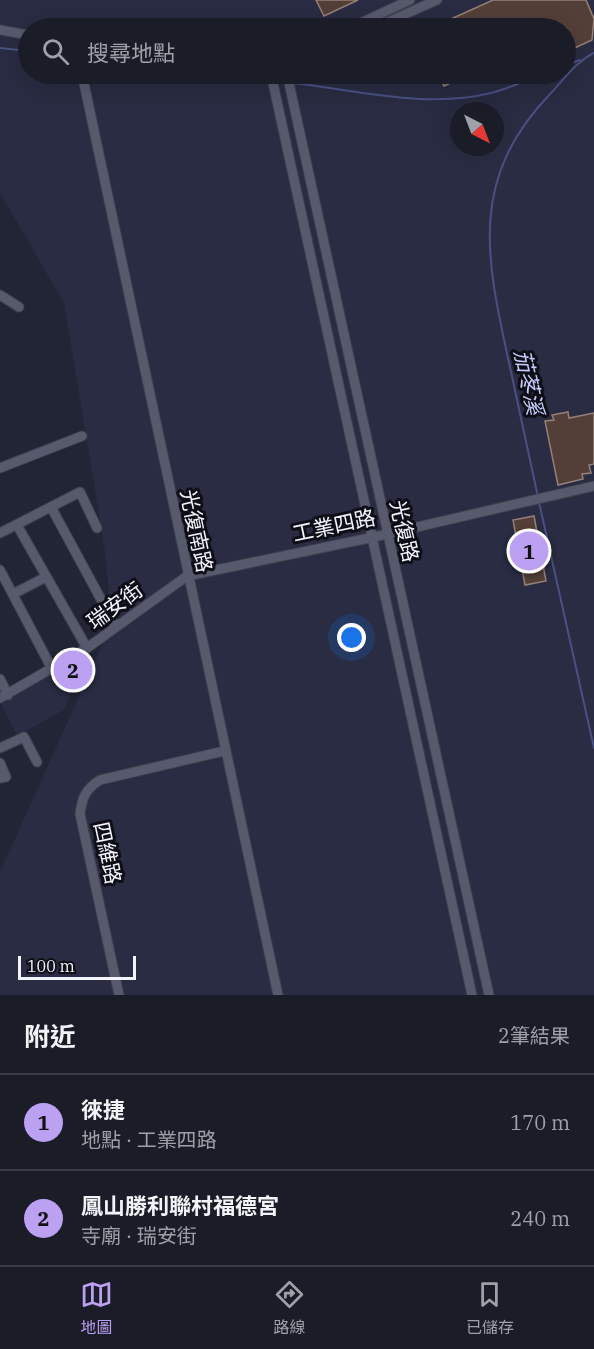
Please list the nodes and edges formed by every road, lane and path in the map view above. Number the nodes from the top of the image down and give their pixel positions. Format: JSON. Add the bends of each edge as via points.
{"nodes":[{"id":1,"x":410,"y":0,"type":"edge"},
{"id":2,"x":437,"y":0,"type":"edge"},
{"id":3,"x":371,"y":18,"type":"edge"},
{"id":4,"x":396,"y":18,"type":"edge"},
{"id":5,"x":0,"y":30,"type":"edge"},
{"id":6,"x":18,"y":33,"type":"edge"},
{"id":7,"x":84,"y":84,"type":"edge"},
{"id":8,"x":273,"y":84,"type":"edge"},
{"id":9,"x":289,"y":84,"type":"edge"},
{"id":10,"x":0,"y":295,"type":"edge"},
{"id":11,"x":19,"y":308,"type":"dead end"},
{"id":12,"x":82,"y":436,"type":"dead end"},
{"id":13,"x":0,"y":468,"type":"edge"},
{"id":14,"x":594,"y":486,"type":"edge"},
{"id":15,"x":51,"y":507,"type":"junction"},
{"id":16,"x":17,"y":525,"type":"junction"},
{"id":17,"x":97,"y":528,"type":"dead end"},
{"id":18,"x":0,"y":533,"type":"edge"},
{"id":19,"x":386,"y":533,"type":"junction"},
{"id":20,"x":374,"y":537,"type":"junction"},
{"id":21,"x":0,"y":570,"type":"edge"},
{"id":22,"x":187,"y":576,"type":"junction"},
{"id":23,"x":46,"y":577,"type":"junction"},
{"id":24,"x":12,"y":594,"type":"junction"},
{"id":25,"x":116,"y":627,"type":"junction"},
{"id":26,"x":87,"y":648,"type":"junction"},
{"id":27,"x":52,"y":669,"type":"junction"},
{"id":28,"x":0,"y":679,"type":"edge"},
{"id":29,"x":4,"y":696,"type":"edge"},
{"id":30,"x":0,"y":748,"type":"edge"},
{"id":31,"x":224,"y":751,"type":"junction"},
{"id":32,"x":38,"y":762,"type":"dead end"},
{"id":33,"x":0,"y":763,"type":"edge"},
{"id":34,"x":0,"y":778,"type":"edge"},
{"id":35,"x":119,"y":995,"type":"edge"},
{"id":36,"x":278,"y":995,"type":"edge"},
{"id":37,"x":472,"y":995,"type":"edge"},
{"id":38,"x":489,"y":995,"type":"edge"}],
"edges":[{"from":1,"to":3,"type":"street"},
{"from":2,"to":4,"type":"street"},
{"from":5,"to":6,"type":"street"},
{"from":7,"to":22,"type":"street","name":"光復南路"},
{"from":8,"to":20,"type":"street","name":"光復路"},
{"from":9,"to":19,"type":"street","name":"光復路"},
{"from":10,"to":11,"type":"street"},
{"from":12,"to":13,"type":"street"},
{"from":14,"to":19,"type":"street","name":"工業四路"},
{"from":15,"to":16,"type":"street"},
{"from":15,"to":17,"type":"street","via":[[80,492]]},
{"from":15,"to":25,"type":"street"},
{"from":16,"to":18,"type":"street"},
{"from":16,"to":23,"type":"street"},
{"from":19,"to":20,"type":"street","name":"工業四路"},
{"from":19,"to":38,"type":"street","name":"光復路"},
{"from":20,"to":22,"type":"street","name":"工業四路"},
{"from":20,"to":37,"type":"street","name":"光復路"},
{"from":21,"to":24,"type":"street"},
{"from":22,"to":25,"type":"street","name":"瑞安街"},
{"from":22,"to":31,"type":"street","name":"光復南路"},
{"from":23,"to":24,"type":"street"},
{"from":23,"to":26,"type":"street"},
{"from":24,"to":27,"type":"street"},
{"from":25,"to":26,"type":"street","name":"瑞安街"},
{"from":26,"to":27,"type":"street","name":"瑞安街"},
{"from":27,"to":29,"type":"street","name":"瑞安街"},
{"from":28,"to":29,"type":"street"},
{"from":30,"to":32,"type":"street","via":[[24,737]]},
{"from":31,"to":35,"type":"street","name":"四維路","via":[[100,780],[88,788],[82,799],[80,814]]},
{"from":31,"to":36,"type":"street","name":"光復南路"},
{"from":33,"to":34,"type":"street","via":[[6,777]]}]}
